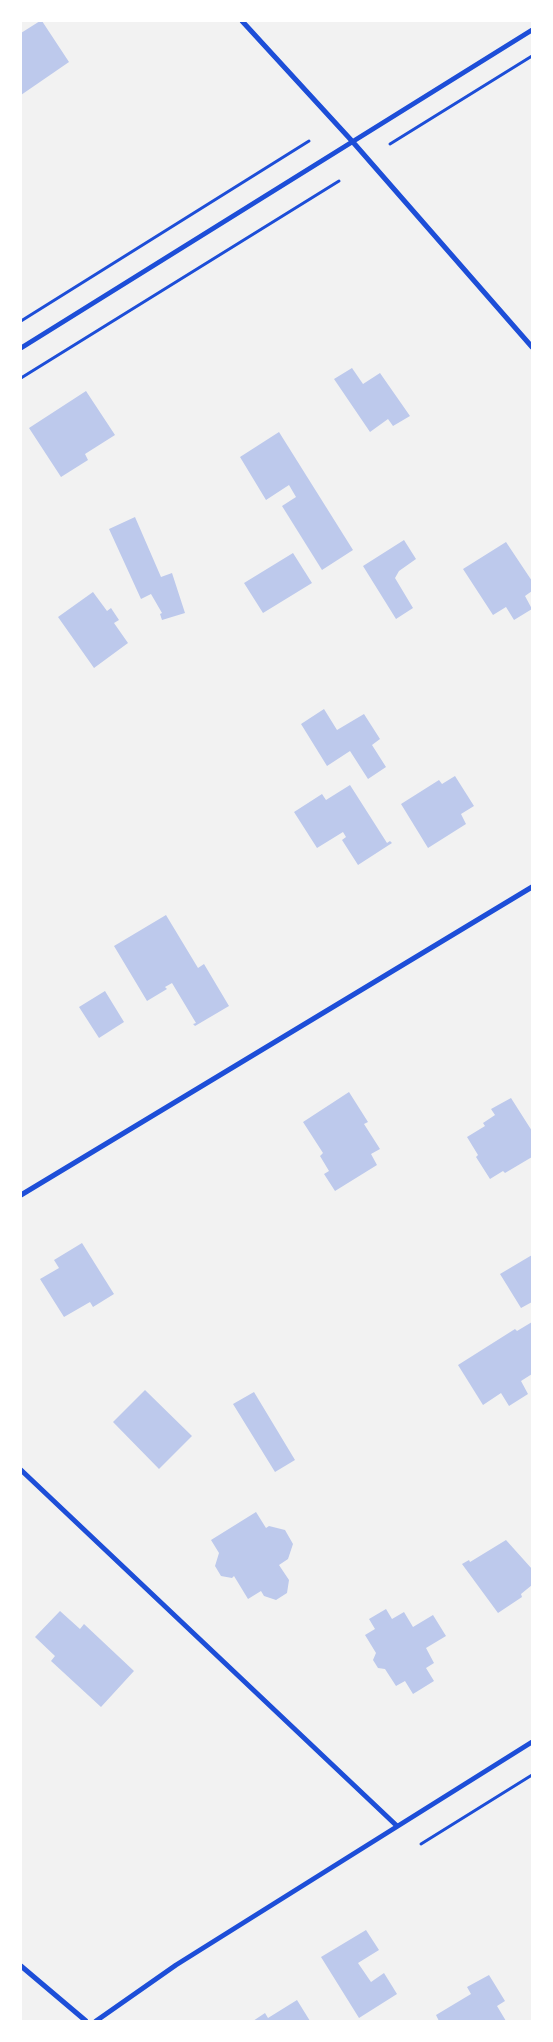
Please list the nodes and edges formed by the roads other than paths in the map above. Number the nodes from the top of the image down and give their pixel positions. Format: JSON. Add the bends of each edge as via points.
{"nodes":[{"id":1,"x":242,"y":21,"type":"edge"},
{"id":2,"x":532,"y":30,"type":"edge"},
{"id":3,"x":352,"y":141,"type":"junction"},
{"id":4,"x":532,"y":347,"type":"edge"},
{"id":5,"x":21,"y":348,"type":"edge"},
{"id":6,"x":532,"y":886,"type":"edge"},
{"id":7,"x":21,"y":1195,"type":"edge"},
{"id":8,"x":21,"y":1470,"type":"edge"},
{"id":9,"x":532,"y":1742,"type":"edge"},
{"id":10,"x":397,"y":1826,"type":"junction"},
{"id":11,"x":21,"y":1966,"type":"edge"},
{"id":12,"x":86,"y":2021,"type":"edge"},
{"id":13,"x":96,"y":2021,"type":"edge"}],
"edges":[{"from":1,"to":3,"type":"street"},
{"from":2,"to":3,"type":"street"},
{"from":3,"to":4,"type":"street"},
{"from":3,"to":5,"type":"street"},
{"from":6,"to":7,"type":"street"},
{"from":8,"to":10,"type":"street"},
{"from":9,"to":10,"type":"street"},
{"from":10,"to":13,"type":"street","via":[[176,1965]]},
{"from":11,"to":12,"type":"street"}]}
